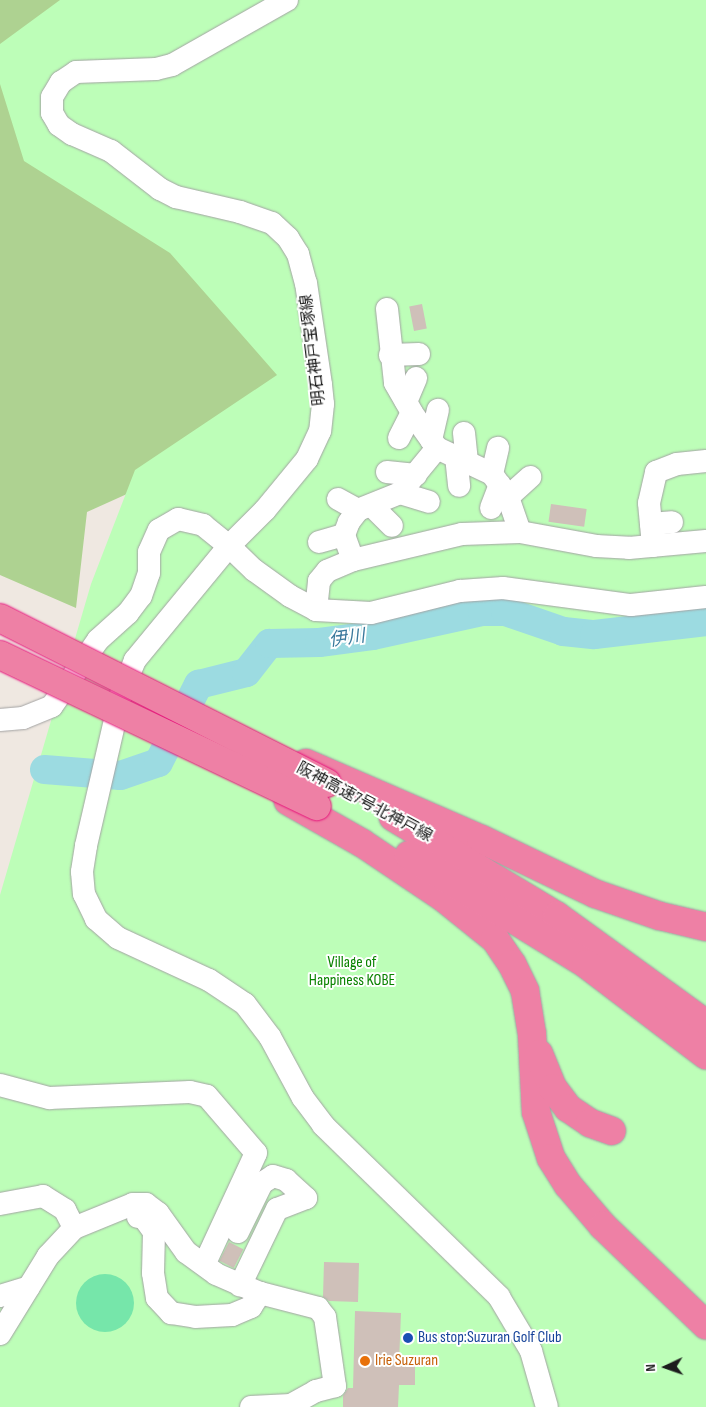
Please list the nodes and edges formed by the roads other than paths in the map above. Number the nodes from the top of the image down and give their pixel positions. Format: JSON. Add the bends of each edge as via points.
{"nodes":[{"id":1,"x":287,"y":0,"type":"edge"},
{"id":2,"x":387,"y":309,"type":"dead end"},
{"id":3,"x":419,"y":354,"type":"dead end"},
{"id":4,"x":390,"y":355,"type":"junction"},
{"id":5,"x":416,"y":378,"type":"dead end"},
{"id":6,"x":409,"y":408,"type":"junction"},
{"id":7,"x":438,"y":410,"type":"dead end"},
{"id":8,"x":464,"y":433,"type":"dead end"},
{"id":9,"x":399,"y":438,"type":"dead end"},
{"id":10,"x":498,"y":448,"type":"dead end"},
{"id":11,"x":448,"y":451,"type":"junction"},
{"id":12,"x":699,"y":456,"type":"edge"},
{"id":13,"x":387,"y":472,"type":"dead end"},
{"id":14,"x":416,"y":475,"type":"junction"},
{"id":15,"x":530,"y":477,"type":"dead end"},
{"id":16,"x":459,"y":486,"type":"dead end"},
{"id":17,"x":498,"y":491,"type":"junction"},
{"id":18,"x":400,"y":493,"type":"junction"},
{"id":19,"x":338,"y":499,"type":"dead end"},
{"id":20,"x":429,"y":502,"type":"dead end"},
{"id":21,"x":365,"y":508,"type":"junction"},
{"id":22,"x":651,"y":520,"type":"junction"},
{"id":23,"x":392,"y":526,"type":"dead end"},
{"id":24,"x":520,"y":532,"type":"junction"},
{"id":25,"x":344,"y":535,"type":"junction"},
{"id":26,"x":706,"y":541,"type":"edge"},
{"id":27,"x":319,"y":542,"type":"dead end"},
{"id":28,"x":229,"y":546,"type":"junction"},
{"id":29,"x":353,"y":560,"type":"junction"},
{"id":30,"x":706,"y":597,"type":"edge"},
{"id":31,"x":316,"y":610,"type":"junction"},
{"id":32,"x":0,"y":618,"type":"edge"},
{"id":33,"x":0,"y":655,"type":"edge"},
{"id":34,"x":0,"y":720,"type":"edge"},
{"id":35,"x":322,"y":794,"type":"junction"},
{"id":36,"x":706,"y":927,"type":"edge"},
{"id":37,"x":706,"y":1024,"type":"edge"},
{"id":38,"x":532,"y":1034,"type":"junction"},
{"id":39,"x":706,"y":1055,"type":"edge"},
{"id":40,"x":0,"y":1085,"type":"edge"},
{"id":41,"x":612,"y":1131,"type":"dead end"},
{"id":42,"x":0,"y":1204,"type":"edge"},
{"id":43,"x":74,"y":1228,"type":"junction"},
{"id":44,"x":238,"y":1232,"type":"dead end"},
{"id":45,"x":48,"y":1256,"type":"junction"},
{"id":46,"x":204,"y":1265,"type":"junction"},
{"id":47,"x":29,"y":1287,"type":"junction"},
{"id":48,"x":250,"y":1289,"type":"junction"},
{"id":49,"x":0,"y":1296,"type":"edge"},
{"id":50,"x":706,"y":1325,"type":"edge"},
{"id":51,"x":0,"y":1334,"type":"edge"},
{"id":52,"x":251,"y":1407,"type":"edge"},
{"id":53,"x":547,"y":1407,"type":"edge"}],
"edges":[{"from":1,"to":28,"type":"street","name":"明石神戸宝塚線","via":[[172,65],[156,69],[76,72],[61,82],[52,97],[52,113],[59,124],[72,134],[111,151],[176,198],[240,212],[272,223],[288,238],[298,254],[306,283],[322,394],[320,431],[307,459],[265,510]]},
{"from":2,"to":4,"type":"street"},
{"from":3,"to":4,"type":"street"},
{"from":4,"to":6,"type":"street","via":[[395,383]]},
{"from":5,"to":6,"type":"street"},
{"from":6,"to":9,"type":"street"},
{"from":6,"to":11,"type":"street"},
{"from":7,"to":11,"type":"street"},
{"from":8,"to":11,"type":"street"},
{"from":10,"to":17,"type":"street"},
{"from":11,"to":14,"type":"street"},
{"from":11,"to":16,"type":"street"},
{"from":11,"to":17,"type":"street"},
{"from":12,"to":22,"type":"street","via":[[660,472]]},
{"from":13,"to":14,"type":"street"},
{"from":14,"to":18,"type":"street"},
{"from":15,"to":17,"type":"street"},
{"from":17,"to":24,"type":"street"},
{"from":18,"to":20,"type":"street"},
{"from":18,"to":21,"type":"street"},
{"from":19,"to":21,"type":"street"},
{"from":21,"to":23,"type":"street"},
{"from":21,"to":25,"type":"street"},
{"from":22,"to":24,"type":"street","via":[[596,546]]},
{"from":22,"to":26,"type":"street"},
{"from":24,"to":29,"type":"street","via":[[462,534]]},
{"from":25,"to":27,"type":"street"},
{"from":25,"to":29,"type":"street"},
{"from":28,"to":31,"type":"street","via":[[268,580]]},
{"from":28,"to":34,"type":"street","via":[[203,525],[178,520],[159,530],[149,552],[149,573],[141,596],[128,613],[98,640],[52,706],[23,718]]},
{"from":28,"to":53,"type":"street","name":"明石神戸宝塚線","via":[[135,660],[121,694],[97,795],[82,872],[84,894],[96,919],[118,938],[209,980],[245,1004],[270,1037],[303,1098],[323,1125],[498,1297],[531,1351]]},
{"from":29,"to":31,"type":"street","via":[[327,571],[319,581]]},
{"from":30,"to":31,"type":"street","via":[[631,605],[503,588],[460,591],[371,613]]},
{"from":32,"to":35,"type":"highway","name":"阪神高速7号北神戸線","bridge":true,"via":[[219,728]]},
{"from":33,"to":35,"type":"highway","name":"阪神高速7号北神戸線","bridge":true,"via":[[144,723]]},
{"from":35,"to":36,"type":"highway","via":[[596,894],[660,916]]},
{"from":35,"to":37,"type":"highway","name":"阪神高速7号北神戸線","via":[[512,887],[601,946]]},
{"from":35,"to":38,"type":"highway","via":[[444,898],[470,916],[494,940],[512,964],[525,991]]},
{"from":35,"to":39,"type":"highway","name":"阪神高速7号北神戸線","via":[[378,837],[586,964]]},
{"from":38,"to":41,"type":"highway","via":[[546,1075],[559,1098],[578,1116]]},
{"from":38,"to":50,"type":"highway","via":[[536,1112],[545,1145],[558,1171],[603,1226]]},
{"from":40,"to":46,"type":"street","via":[[49,1098],[190,1092],[207,1096],[256,1153]]},
{"from":42,"to":43,"type":"street","via":[[43,1196],[65,1210]]},
{"from":43,"to":45,"type":"street"},
{"from":43,"to":46,"type":"street","via":[[133,1204],[146,1204],[158,1213],[186,1252]]},
{"from":44,"to":48,"type":"street","via":[[262,1182],[273,1176],[286,1180],[306,1198],[277,1209]]},
{"from":45,"to":47,"type":"street"},
{"from":45,"to":48,"type":"street","via":[[130,1216],[144,1218],[154,1232],[153,1273],[157,1298],[171,1313],[195,1317],[232,1315],[251,1307]]},
{"from":46,"to":48,"type":"street"},
{"from":47,"to":49,"type":"street"},
{"from":47,"to":51,"type":"street"},
{"from":48,"to":52,"type":"street","via":[[318,1308],[325,1317],[335,1386],[316,1391],[291,1405]]}]}
